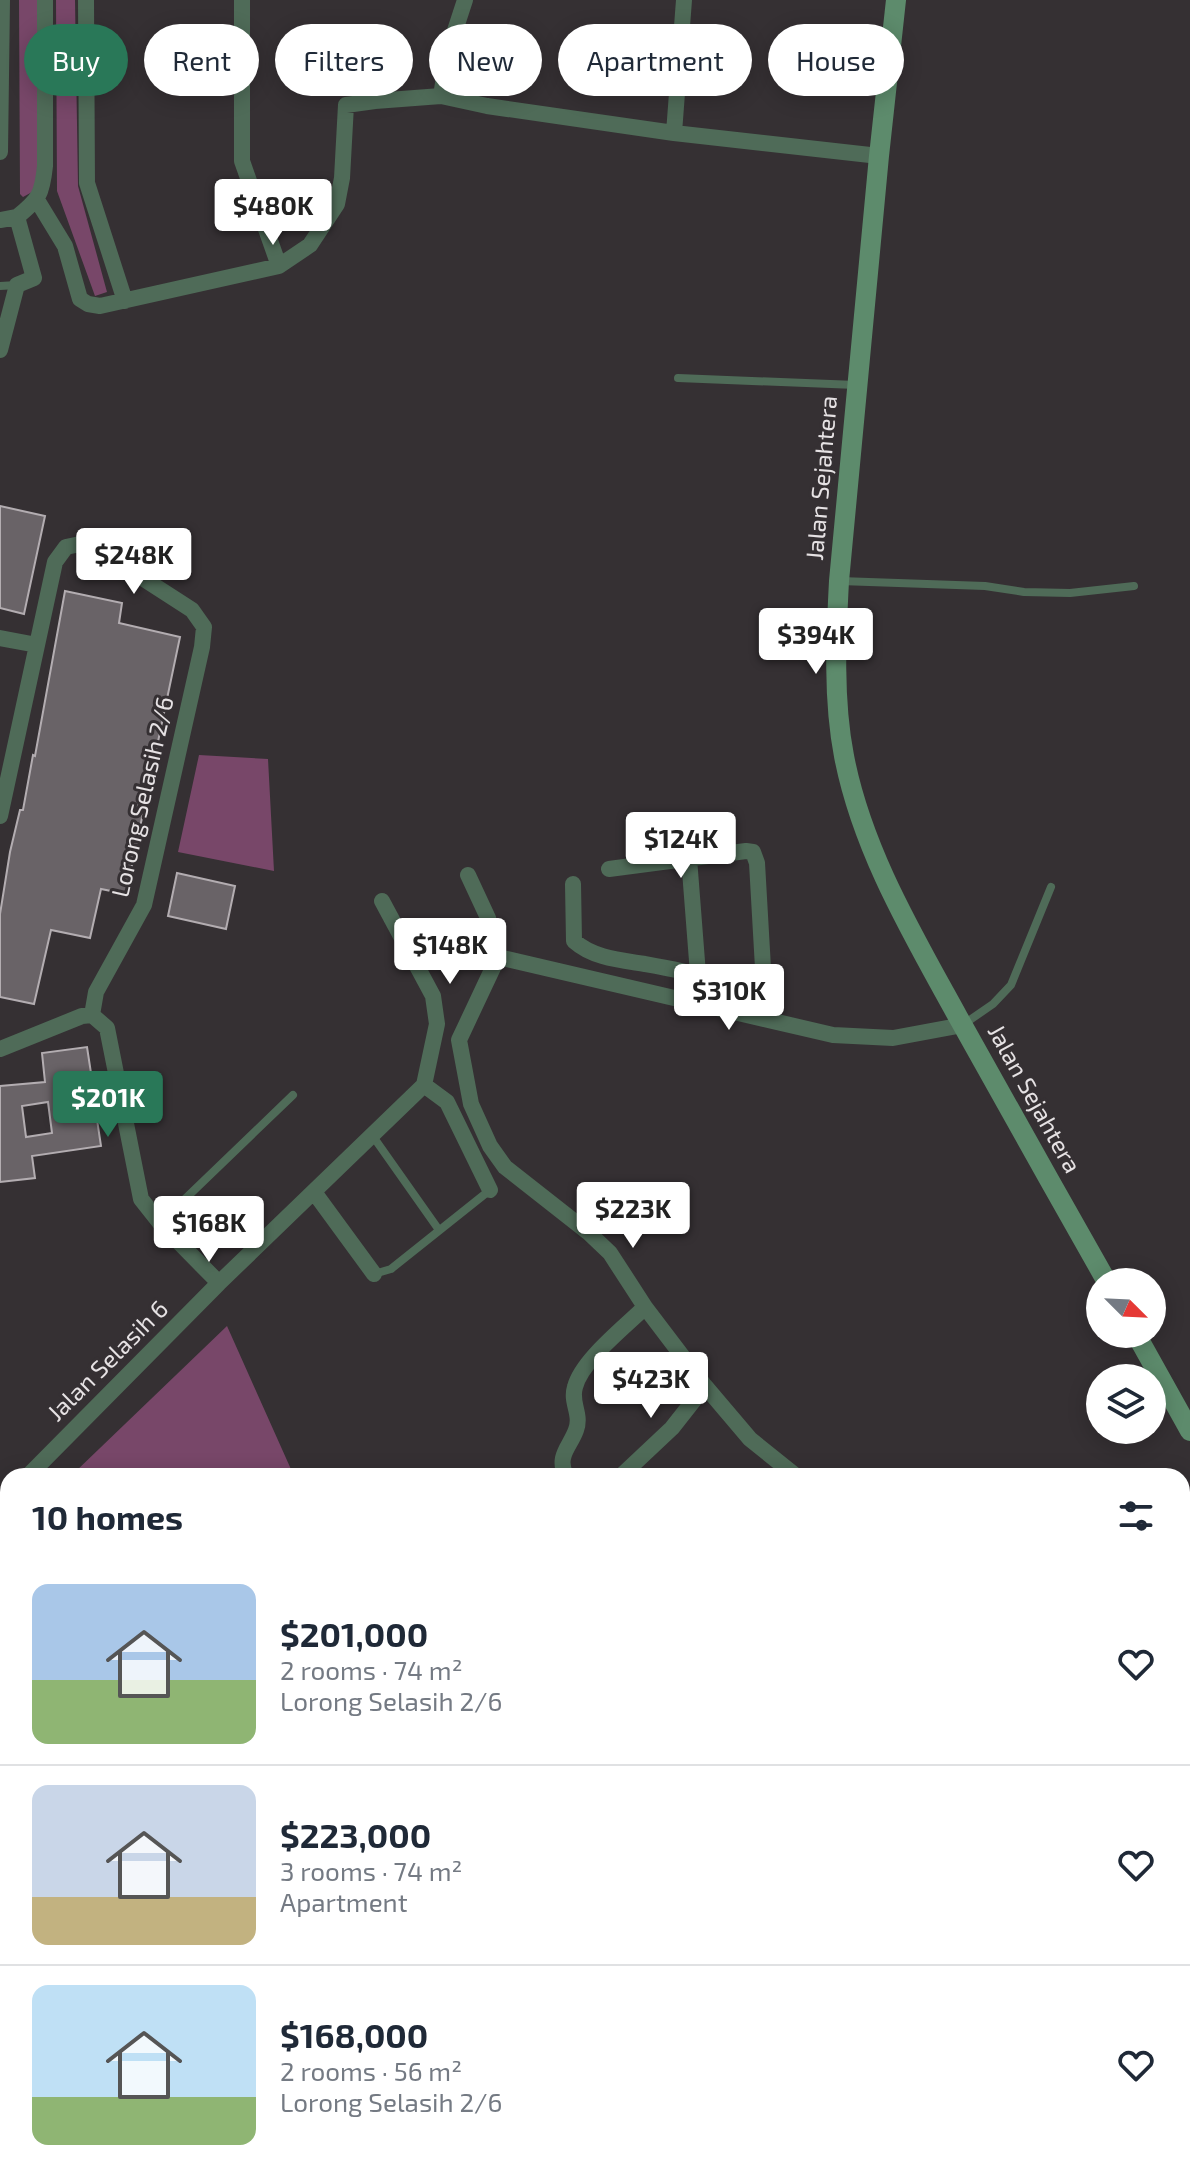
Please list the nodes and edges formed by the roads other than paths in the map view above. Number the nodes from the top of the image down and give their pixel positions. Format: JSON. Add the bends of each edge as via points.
{"nodes":[{"id":1,"x":2,"y":0,"type":"edge"},
{"id":2,"x":45,"y":0,"type":"edge"},
{"id":3,"x":86,"y":0,"type":"edge"},
{"id":4,"x":242,"y":0,"type":"edge"},
{"id":5,"x":465,"y":0,"type":"edge"},
{"id":6,"x":684,"y":0,"type":"edge"},
{"id":7,"x":896,"y":0,"type":"edge"},
{"id":8,"x":457,"y":24,"type":"edge"},
{"id":9,"x":441,"y":96,"type":"joint"},
{"id":10,"x":674,"y":133,"type":"junction"},
{"id":11,"x":0,"y":152,"type":"edge"},
{"id":12,"x":879,"y":156,"type":"junction"},
{"id":13,"x":37,"y":200,"type":"junction"},
{"id":14,"x":8,"y":218,"type":"edge"},
{"id":15,"x":279,"y":266,"type":"junction"},
{"id":16,"x":17,"y":285,"type":"junction"},
{"id":17,"x":0,"y":286,"type":"edge"},
{"id":18,"x":125,"y":301,"type":"junction"},
{"id":19,"x":0,"y":349,"type":"edge"},
{"id":20,"x":678,"y":378,"type":"dead end"},
{"id":21,"x":857,"y":385,"type":"junction"},
{"id":22,"x":839,"y":581,"type":"junction"},
{"id":23,"x":1134,"y":586,"type":"dead end"},
{"id":24,"x":0,"y":638,"type":"edge"},
{"id":25,"x":37,"y":645,"type":"junction"},
{"id":26,"x":0,"y":816,"type":"edge"},
{"id":27,"x":689,"y":858,"type":"junction"},
{"id":28,"x":609,"y":869,"type":"dead end"},
{"id":29,"x":468,"y":875,"type":"dead end"},
{"id":30,"x":573,"y":884,"type":"dead end"},
{"id":31,"x":1051,"y":887,"type":"dead end"},
{"id":32,"x":382,"y":901,"type":"dead end"},
{"id":33,"x":498,"y":957,"type":"junction"},
{"id":34,"x":698,"y":974,"type":"junction"},
{"id":35,"x":690,"y":1002,"type":"junction"},
{"id":36,"x":765,"y":1003,"type":"junction"},
{"id":37,"x":92,"y":1015,"type":"junction"},
{"id":38,"x":963,"y":1025,"type":"junction"},
{"id":39,"x":792,"y":1027,"type":"junction"},
{"id":40,"x":459,"y":1040,"type":"junction"},
{"id":41,"x":433,"y":1046,"type":"junction"},
{"id":42,"x":0,"y":1049,"type":"edge"},
{"id":43,"x":424,"y":1085,"type":"junction"},
{"id":44,"x":293,"y":1095,"type":"dead end"},
{"id":45,"x":371,"y":1135,"type":"junction"},
{"id":46,"x":490,"y":1190,"type":"joint"},
{"id":47,"x":314,"y":1192,"type":"junction"},
{"id":48,"x":160,"y":1223,"type":"junction"},
{"id":49,"x":439,"y":1230,"type":"junction"},
{"id":50,"x":1099,"y":1268,"type":"edge"},
{"id":51,"x":374,"y":1274,"type":"joint"},
{"id":52,"x":219,"y":1283,"type":"junction"},
{"id":53,"x":645,"y":1307,"type":"junction"},
{"id":54,"x":1144,"y":1348,"type":"edge"},
{"id":55,"x":705,"y":1386,"type":"junction"},
{"id":56,"x":1190,"y":1431,"type":"edge"},
{"id":57,"x":37,"y":1468,"type":"edge"},
{"id":58,"x":562,"y":1468,"type":"edge"},
{"id":59,"x":630,"y":1468,"type":"edge"},
{"id":60,"x":786,"y":1468,"type":"edge"}],
"edges":[{"from":1,"to":11,"type":"street"},
{"from":2,"to":13,"type":"street","via":[[45,166]]},
{"from":3,"to":18,"type":"street","via":[[87,183]]},
{"from":4,"to":15,"type":"street","via":[[242,161]]},
{"from":5,"to":8,"type":"street"},
{"from":6,"to":10,"type":"street"},
{"from":7,"to":12,"type":"main road","name":"Jalan Sejahtera"},
{"from":9,"to":10,"type":"street"},
{"from":9,"to":15,"type":"street","via":[[346,105],[337,204],[310,245]]},
{"from":10,"to":12,"type":"street"},
{"from":12,"to":21,"type":"main road","name":"Jalan Sejahtera"},
{"from":13,"to":14,"type":"street"},
{"from":13,"to":18,"type":"street","via":[[65,246],[80,299],[100,306]]},
{"from":14,"to":16,"type":"street","via":[[34,278]]},
{"from":15,"to":18,"type":"street"},
{"from":16,"to":17,"type":"lane"},
{"from":16,"to":19,"type":"street"},
{"from":20,"to":21,"type":"lane"},
{"from":21,"to":22,"type":"main road","name":"Jalan Sejahtera"},
{"from":22,"to":23,"type":"lane","via":[[1070,593]]},
{"from":22,"to":38,"type":"main road","name":"Jalan Sejahtera","via":[[838,718],[852,788],[871,846]]},
{"from":24,"to":25,"type":"street"},
{"from":25,"to":26,"type":"street"},
{"from":25,"to":37,"type":"street","name":"Lorong Selasih 2/6","via":[[55,562],[66,547],[80,544],[96,548],[192,610],[204,627],[144,905],[96,992]]},
{"from":27,"to":28,"type":"street"},
{"from":27,"to":34,"type":"street"},
{"from":27,"to":36,"type":"street","via":[[753,852]]},
{"from":29,"to":33,"type":"street","via":[[488,918]]},
{"from":30,"to":34,"type":"street","via":[[574,941],[583,949]]},
{"from":31,"to":38,"type":"lane","via":[[1011,985]]},
{"from":32,"to":41,"type":"street","via":[[433,996]]},
{"from":33,"to":35,"type":"street"},
{"from":33,"to":40,"type":"street"},
{"from":34,"to":35,"type":"street"},
{"from":34,"to":36,"type":"street"},
{"from":35,"to":39,"type":"street"},
{"from":36,"to":39,"type":"street"},
{"from":37,"to":42,"type":"street"},
{"from":37,"to":48,"type":"street","via":[[107,1028],[141,1199]]},
{"from":38,"to":39,"type":"street","via":[[893,1038]]},
{"from":38,"to":50,"type":"main road","name":"Jalan Sejahtera"},
{"from":40,"to":41,"type":"street"},
{"from":40,"to":53,"type":"street","via":[[471,1104],[490,1146],[505,1167],[610,1253]]},
{"from":41,"to":43,"type":"street"},
{"from":43,"to":45,"type":"street","name":"Jalan Selasih 6"},
{"from":43,"to":46,"type":"street","via":[[447,1102]]},
{"from":44,"to":48,"type":"lane"},
{"from":45,"to":47,"type":"street","name":"Jalan Selasih 6"},
{"from":45,"to":49,"type":"lane"},
{"from":46,"to":49,"type":"lane"},
{"from":47,"to":51,"type":"street"},
{"from":47,"to":52,"type":"street","name":"Jalan Selasih 6"},
{"from":48,"to":52,"type":"street"},
{"from":49,"to":51,"type":"lane","via":[[391,1269]]},
{"from":52,"to":57,"type":"street","name":"Jalan Selasih 6"},
{"from":53,"to":55,"type":"street"},
{"from":53,"to":58,"type":"street","via":[[583,1370],[573,1401],[579,1414],[575,1434],[563,1449]]},
{"from":54,"to":56,"type":"main road"},
{"from":55,"to":59,"type":"street","via":[[672,1428]]},
{"from":55,"to":60,"type":"street","via":[[750,1439]]}]}
